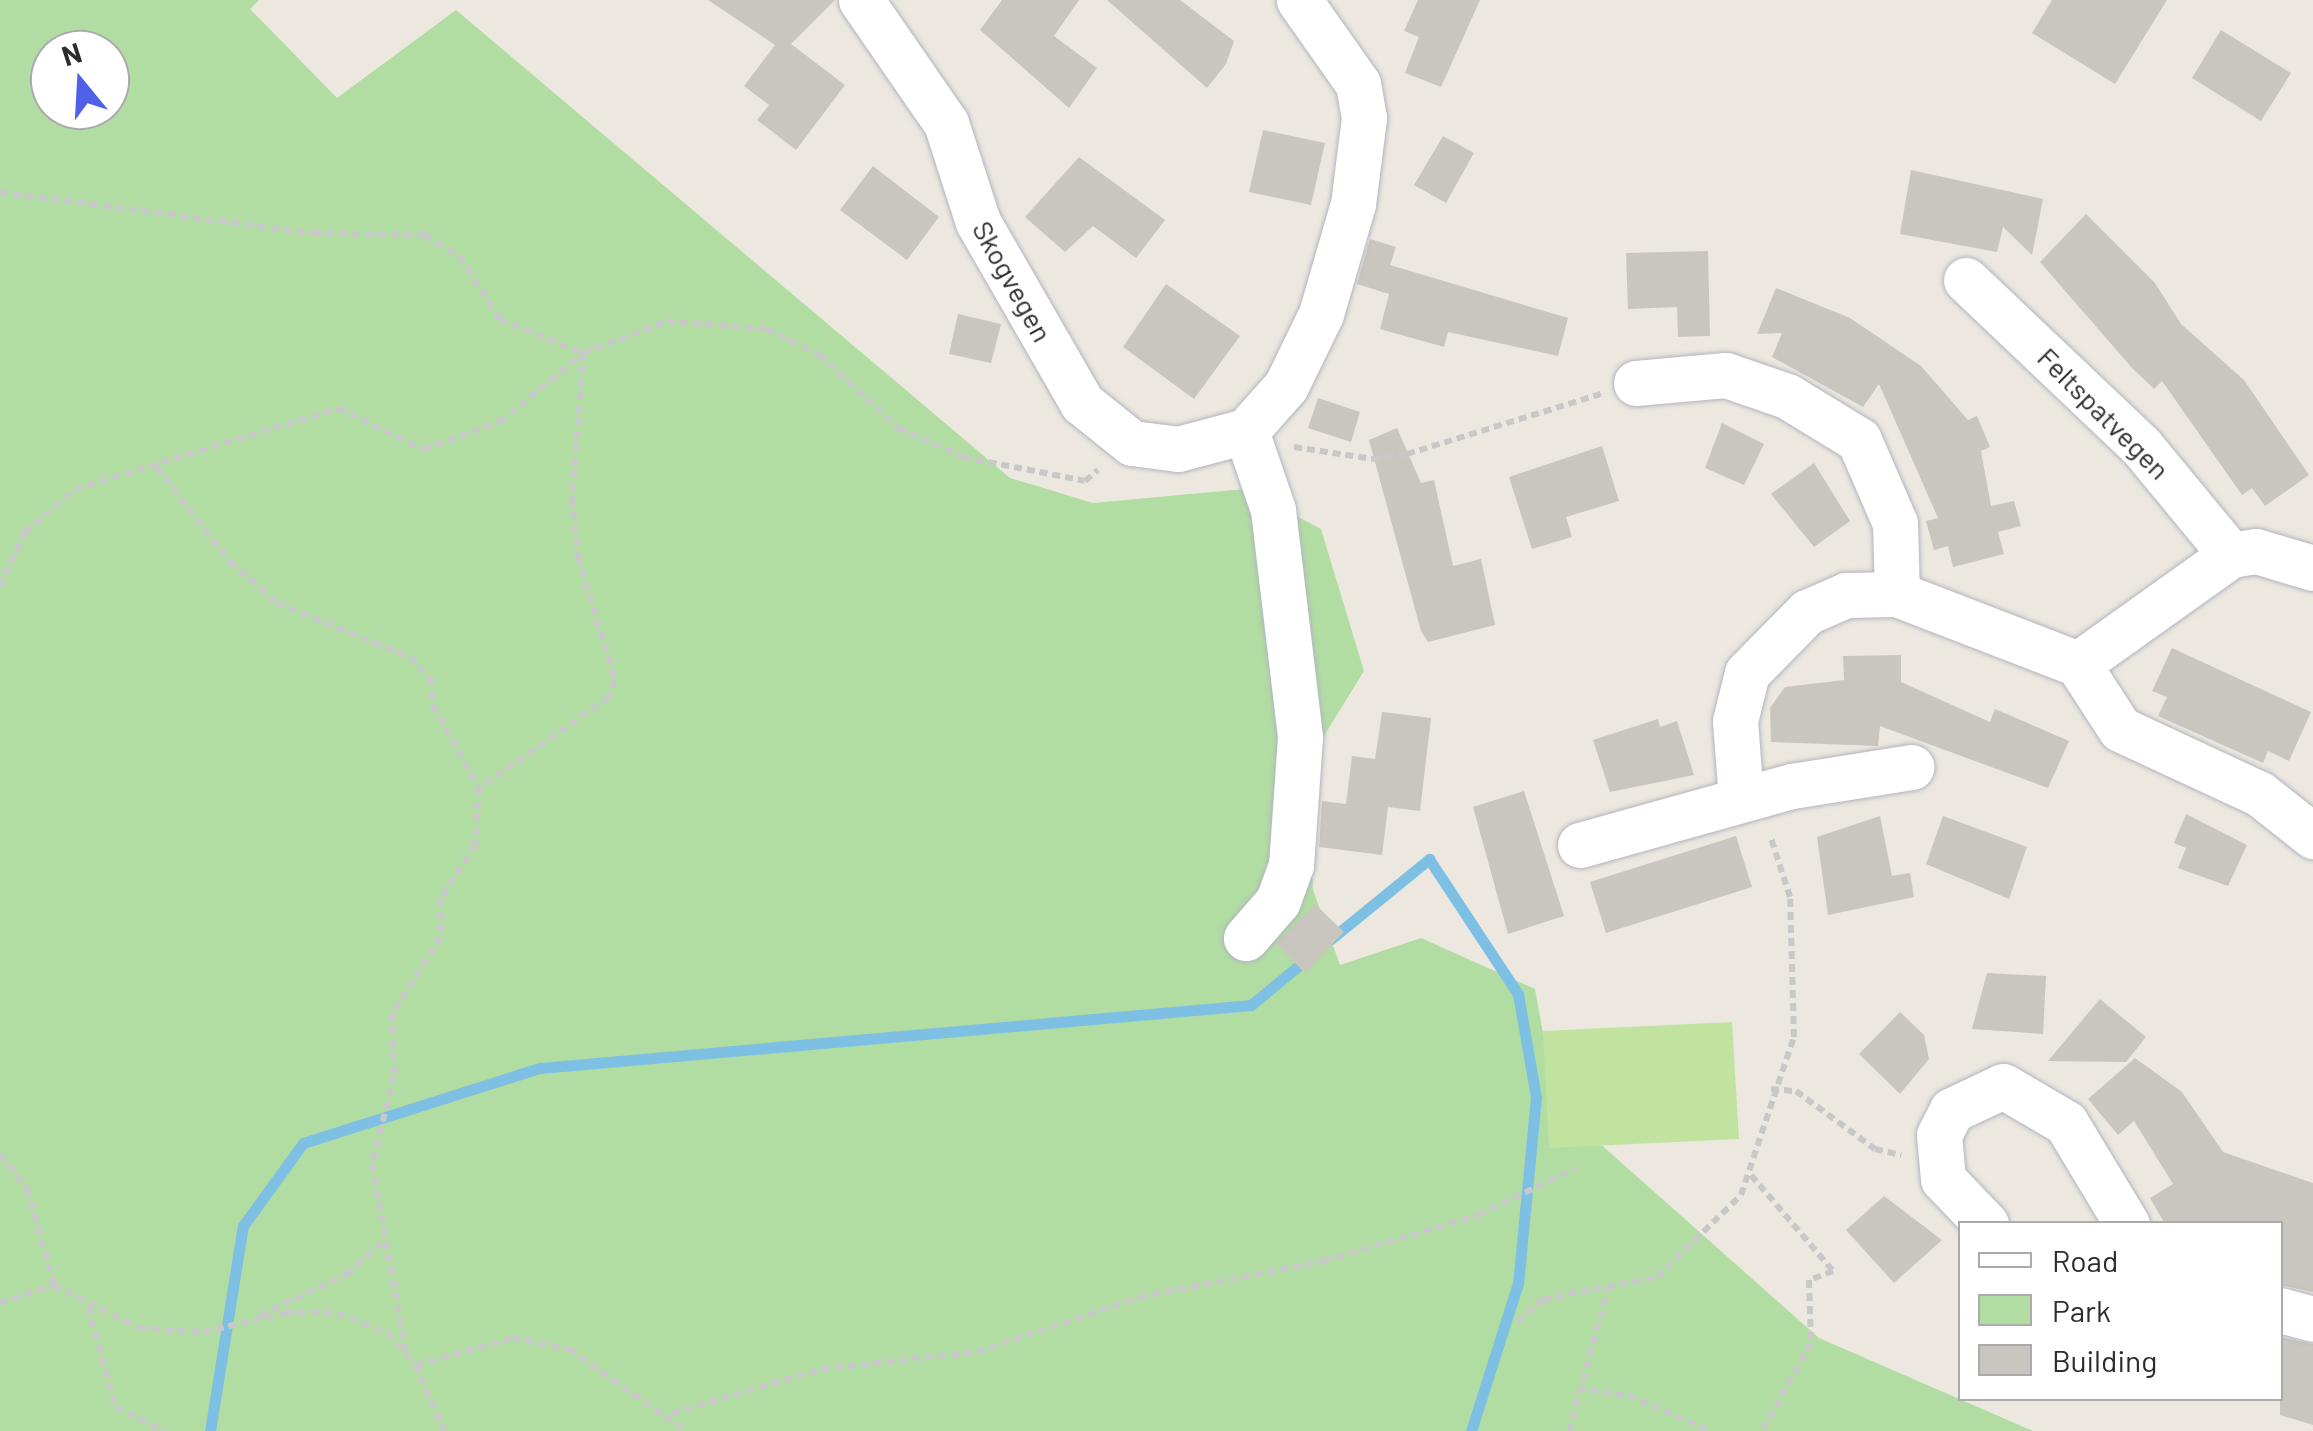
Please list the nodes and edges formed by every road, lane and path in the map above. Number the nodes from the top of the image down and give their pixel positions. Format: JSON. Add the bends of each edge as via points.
{"nodes":[{"id":1,"x":862,"y":0,"type":"edge"},
{"id":2,"x":1300,"y":0,"type":"edge"},
{"id":3,"x":0,"y":192,"type":"edge"},
{"id":4,"x":1966,"y":280,"type":"dead end"},
{"id":5,"x":583,"y":353,"type":"junction"},
{"id":6,"x":1636,"y":383,"type":"joint"},
{"id":7,"x":1246,"y":431,"type":"junction"},
{"id":8,"x":1132,"y":443,"type":"junction"},
{"id":9,"x":157,"y":467,"type":"junction"},
{"id":10,"x":2231,"y":555,"type":"junction"},
{"id":11,"x":2313,"y":568,"type":"edge"},
{"id":12,"x":0,"y":586,"type":"edge"},
{"id":13,"x":1897,"y":594,"type":"junction"},
{"id":14,"x":2078,"y":664,"type":"junction"},
{"id":15,"x":1912,"y":767,"type":"dead end"},
{"id":16,"x":480,"y":788,"type":"junction"},
{"id":17,"x":1741,"y":799,"type":"junction"},
{"id":18,"x":2313,"y":836,"type":"edge"},
{"id":19,"x":1580,"y":845,"type":"dead end"},
{"id":20,"x":1246,"y":938,"type":"dead end"},
{"id":21,"x":1771,"y":1089,"type":"junction"},
{"id":22,"x":0,"y":1154,"type":"edge"},
{"id":23,"x":1936,"y":1162,"type":"junction"},
{"id":24,"x":1576,"y":1168,"type":"dead end"},
{"id":25,"x":1750,"y":1174,"type":"junction"},
{"id":26,"x":1982,"y":1221,"type":"edge"},
{"id":27,"x":2125,"y":1221,"type":"edge"},
{"id":28,"x":386,"y":1240,"type":"junction"},
{"id":29,"x":54,"y":1285,"type":"junction"},
{"id":30,"x":1608,"y":1290,"type":"junction"},
{"id":31,"x":0,"y":1303,"type":"edge"},
{"id":32,"x":88,"y":1307,"type":"junction"},
{"id":33,"x":2283,"y":1311,"type":"edge"},
{"id":34,"x":2313,"y":1319,"type":"edge"},
{"id":35,"x":250,"y":1321,"type":"junction"},
{"id":36,"x":1517,"y":1322,"type":"dead end"},
{"id":37,"x":406,"y":1353,"type":"junction"},
{"id":38,"x":416,"y":1365,"type":"junction"},
{"id":39,"x":1577,"y":1388,"type":"junction"},
{"id":40,"x":672,"y":1414,"type":"junction"},
{"id":41,"x":164,"y":1431,"type":"edge"},
{"id":42,"x":444,"y":1431,"type":"edge"},
{"id":43,"x":686,"y":1431,"type":"edge"},
{"id":44,"x":1569,"y":1431,"type":"edge"},
{"id":45,"x":1711,"y":1431,"type":"edge"},
{"id":46,"x":1762,"y":1431,"type":"edge"}],
"edges":[{"from":1,"to":8,"type":"street","name":"Skogvegen","via":[[946,123],[978,222],[1082,403]]},
{"from":2,"to":7,"type":"street","via":[[1358,84],[1364,118],[1353,204],[1321,314],[1286,386]]},
{"from":3,"to":5,"type":"path","via":[[314,233],[425,235],[460,257],[500,319]]},
{"from":4,"to":10,"type":"street","name":"Feltspatvegen","via":[[2141,446]]},
{"from":5,"to":8,"type":"path","via":[[666,321],[766,330],[819,354],[898,428],[963,456],[1084,481]]},
{"from":5,"to":9,"type":"path","via":[[500,422],[422,450],[338,408]]},
{"from":5,"to":16,"type":"path","via":[[572,499],[578,557],[615,680],[609,697]]},
{"from":6,"to":7,"type":"path","via":[[1373,459]]},
{"from":6,"to":13,"type":"street","via":[[1726,374],[1787,396],[1860,440],[1895,523]]},
{"from":7,"to":8,"type":"street","via":[[1178,449]]},
{"from":7,"to":20,"type":"street","via":[[1273,510],[1300,737],[1291,865],[1278,901]]},
{"from":9,"to":12,"type":"path","via":[[74,489],[25,532]]},
{"from":9,"to":16,"type":"path","via":[[230,562],[277,603],[410,657],[430,678],[433,706]]},
{"from":10,"to":11,"type":"street","via":[[2256,552]]},
{"from":10,"to":14,"type":"street"},
{"from":13,"to":14,"type":"street"},
{"from":13,"to":17,"type":"street","via":[[1846,595],[1808,612],[1748,672],[1735,721]]},
{"from":14,"to":18,"type":"street","via":[[2120,729],[2260,794]]},
{"from":15,"to":17,"type":"street"},
{"from":16,"to":28,"type":"path","via":[[475,846],[441,898],[441,937],[392,1013],[394,1076],[372,1164]]},
{"from":17,"to":19,"type":"street"},
{"from":17,"to":21,"type":"path","via":[[1764,822],[1790,897],[1794,1037]]},
{"from":21,"to":23,"type":"path","via":[[1826,1107],[1875,1149]]},
{"from":21,"to":25,"type":"path"},
{"from":22,"to":29,"type":"path","via":[[28,1190]]},
{"from":23,"to":26,"type":"street","via":[[1953,1196]]},
{"from":23,"to":27,"type":"street","via":[[1952,1110],[2003,1086],[2066,1123]]},
{"from":24,"to":40,"type":"path","via":[[1478,1216],[1324,1260],[1140,1297],[977,1352],[822,1369]]},
{"from":25,"to":30,"type":"path","via":[[1741,1195],[1657,1277]]},
{"from":25,"to":46,"type":"path","via":[[1833,1271],[1809,1280],[1811,1343]]},
{"from":28,"to":35,"type":"path","via":[[348,1274]]},
{"from":28,"to":37,"type":"path"},
{"from":29,"to":31,"type":"path"},
{"from":29,"to":32,"type":"path"},
{"from":30,"to":36,"type":"path","via":[[1543,1299]]},
{"from":30,"to":39,"type":"path"},
{"from":32,"to":35,"type":"path","via":[[139,1328],[203,1332]]},
{"from":32,"to":41,"type":"path","via":[[116,1406]]},
{"from":33,"to":34,"type":"street"},
{"from":35,"to":37,"type":"path","via":[[338,1313],[388,1333]]},
{"from":37,"to":38,"type":"path"},
{"from":38,"to":40,"type":"path","via":[[513,1338],[569,1349]]},
{"from":38,"to":42,"type":"path"},
{"from":39,"to":44,"type":"path"},
{"from":39,"to":45,"type":"path","via":[[1628,1396]]},
{"from":40,"to":43,"type":"path"}]}
